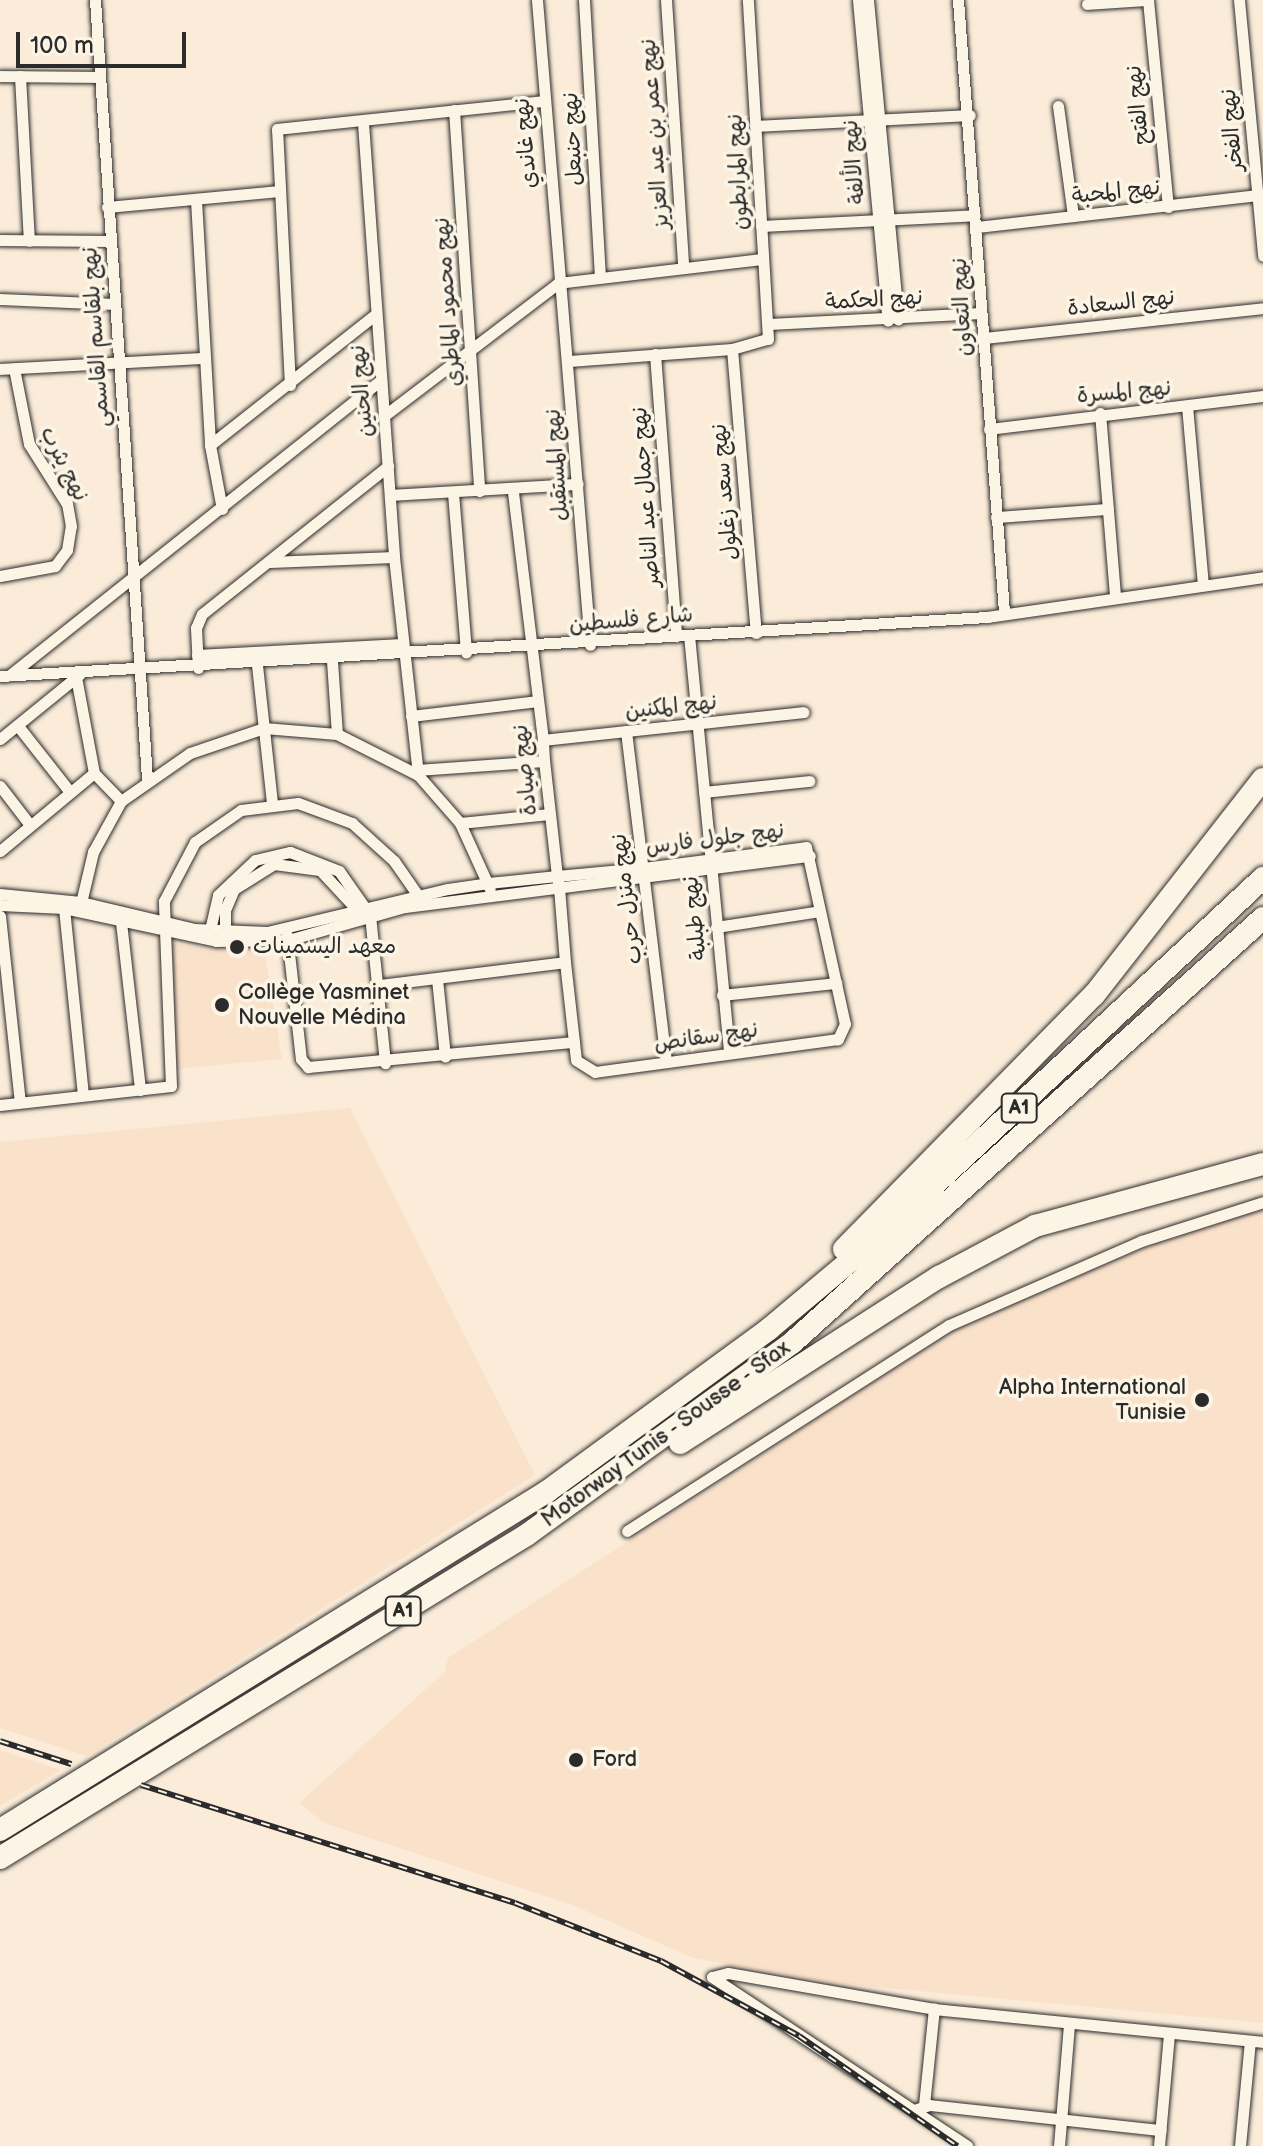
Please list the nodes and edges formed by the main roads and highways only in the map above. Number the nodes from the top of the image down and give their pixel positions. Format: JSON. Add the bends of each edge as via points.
{"nodes":[{"id":1,"x":1263,"y":779,"type":"edge"},
{"id":2,"x":1263,"y":878,"type":"edge"},
{"id":3,"x":1263,"y":918,"type":"edge"},
{"id":4,"x":1263,"y":1164,"type":"edge"},
{"id":5,"x":769,"y":1329,"type":"junction"},
{"id":6,"x":0,"y":1830,"type":"edge"},
{"id":7,"x":0,"y":1858,"type":"edge"}],
"edges":[{"from":1,"to":5,"type":"highway","via":[[1094,995]]},
{"from":2,"to":5,"type":"highway","number":"A1","via":[[942,1179]]},
{"from":3,"to":7,"type":"highway","name":"Motorway Tunis - Sousse - Sfax","number":"A1","via":[[793,1342],[528,1534]]},
{"from":4,"to":7,"type":"highway","via":[[1113,1201],[1035,1226],[981,1254],[551,1527]]},
{"from":5,"to":6,"type":"highway","name":"Motorway Tunis - Sousse - Sfax","number":"A1","via":[[522,1508]]}]}
